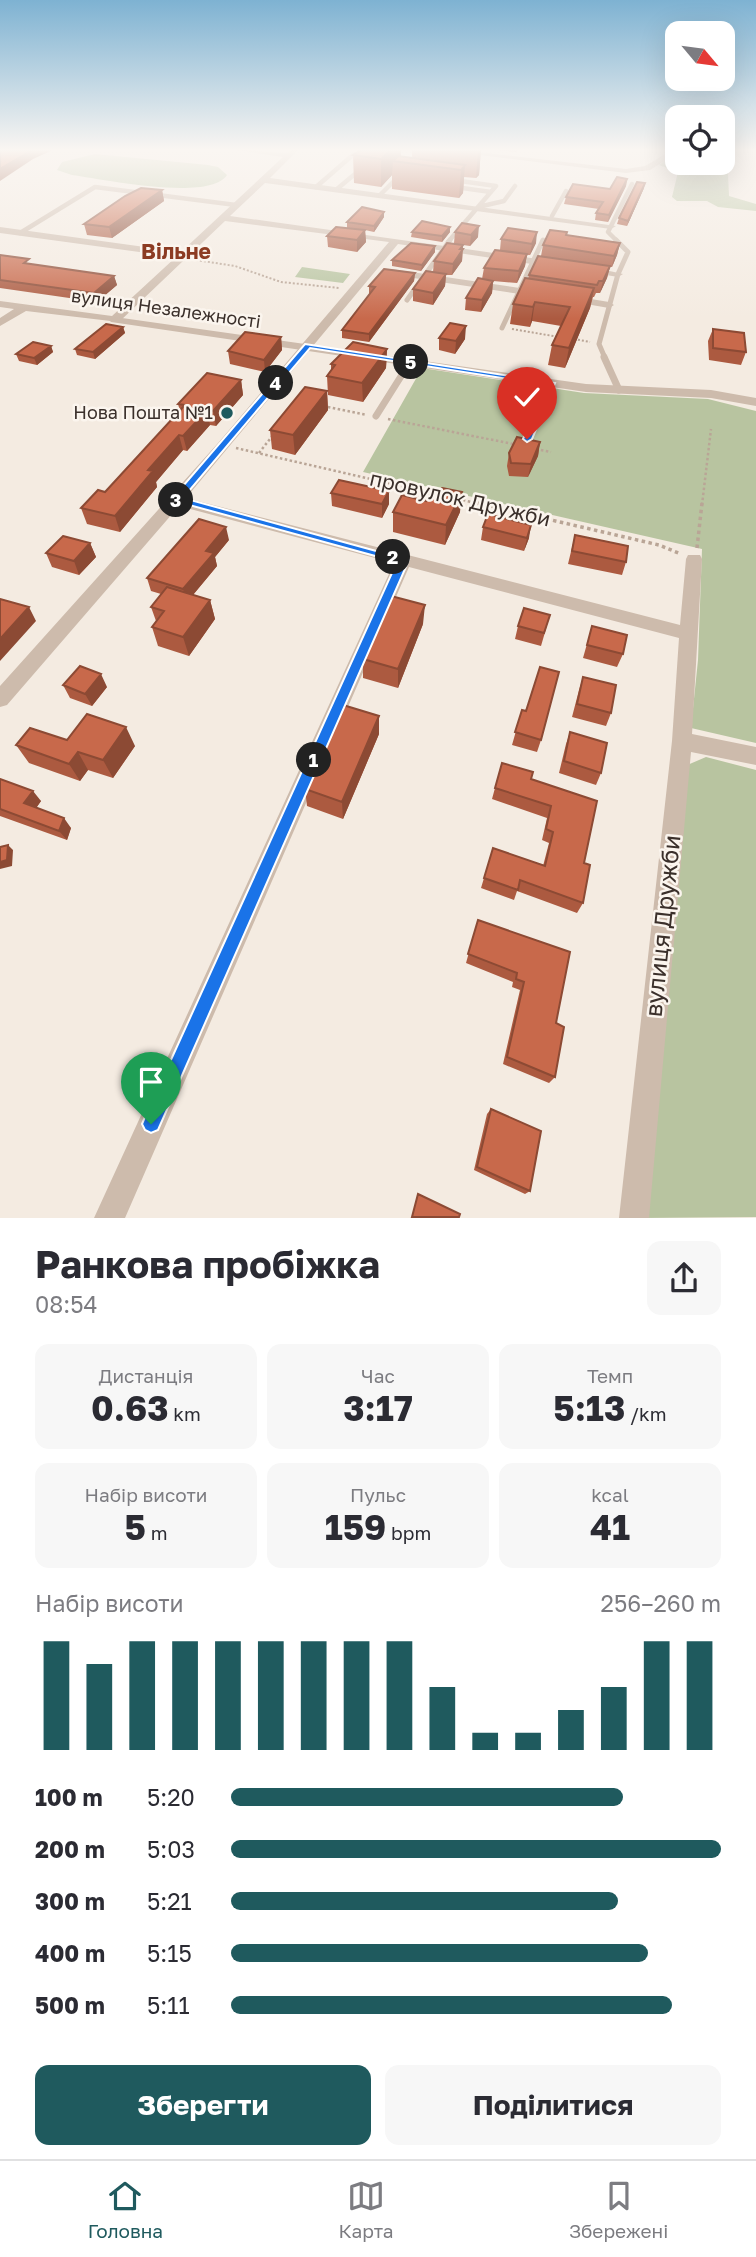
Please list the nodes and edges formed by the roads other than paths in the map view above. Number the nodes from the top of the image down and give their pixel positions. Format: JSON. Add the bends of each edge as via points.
{"nodes":[{"id":1,"x":64,"y":206,"type":"edge"},
{"id":2,"x":235,"y":206,"type":"edge"},
{"id":3,"x":469,"y":206,"type":"edge"},
{"id":4,"x":483,"y":206,"type":"edge"},
{"id":5,"x":558,"y":206,"type":"edge"},
{"id":6,"x":621,"y":206,"type":"edge"},
{"id":7,"x":478,"y":207,"type":"junction"},
{"id":8,"x":552,"y":216,"type":"junction"},
{"id":9,"x":223,"y":218,"type":"junction"},
{"id":10,"x":611,"y":226,"type":"junction"},
{"id":11,"x":0,"y":230,"type":"edge"},
{"id":12,"x":19,"y":233,"type":"junction"},
{"id":13,"x":543,"y":240,"type":"edge"},
{"id":14,"x":396,"y":241,"type":"junction"},
{"id":15,"x":442,"y":249,"type":"junction"},
{"id":16,"x":181,"y":257,"type":"junction"},
{"id":17,"x":533,"y":262,"type":"junction"},
{"id":18,"x":372,"y":269,"type":"junction"},
{"id":19,"x":618,"y":274,"type":"junction"},
{"id":20,"x":423,"y":277,"type":"junction"},
{"id":21,"x":519,"y":291,"type":"junction"},
{"id":22,"x":407,"y":300,"type":"dead end"},
{"id":23,"x":0,"y":304,"type":"edge"},
{"id":24,"x":609,"y":304,"type":"junction"},
{"id":25,"x":23,"y":308,"type":"junction"},
{"id":26,"x":115,"y":320,"type":"junction"},
{"id":27,"x":0,"y":323,"type":"edge"},
{"id":28,"x":502,"y":328,"type":"road end"},
{"id":29,"x":308,"y":346,"type":"junction"},
{"id":30,"x":410,"y":362,"type":"junction"},
{"id":31,"x":551,"y":383,"type":"junction"},
{"id":32,"x":619,"y":390,"type":"junction"},
{"id":33,"x":756,"y":402,"type":"edge"},
{"id":34,"x":376,"y":416,"type":"road end"},
{"id":35,"x":527,"y":439,"type":"edge"},
{"id":36,"x":176,"y":500,"type":"junction"},
{"id":37,"x":694,"y":559,"type":"road end"},
{"id":38,"x":404,"y":560,"type":"junction"},
{"id":39,"x":688,"y":634,"type":"junction"},
{"id":40,"x":0,"y":699,"type":"edge"},
{"id":41,"x":682,"y":741,"type":"junction"},
{"id":42,"x":756,"y":756,"type":"edge"},
{"id":43,"x":109,"y":1217,"type":"edge"},
{"id":44,"x":634,"y":1217,"type":"edge"}],
"edges":[{"from":1,"to":12,"type":"lane"},
{"from":2,"to":9,"type":"street"},
{"from":3,"to":7,"type":"street"},
{"from":4,"to":7,"type":"lane"},
{"from":5,"to":8,"type":"lane"},
{"from":6,"to":10,"type":"lane"},
{"from":7,"to":8,"type":"street"},
{"from":7,"to":15,"type":"lane"},
{"from":8,"to":10,"type":"street"},
{"from":9,"to":14,"type":"street"},
{"from":9,"to":16,"type":"street"},
{"from":10,"to":19,"type":"lane","via":[[608,232],[628,252]]},
{"from":11,"to":12,"type":"street"},
{"from":12,"to":16,"type":"street"},
{"from":13,"to":17,"type":"lane"},
{"from":14,"to":15,"type":"street"},
{"from":14,"to":18,"type":"street"},
{"from":15,"to":17,"type":"street"},
{"from":15,"to":20,"type":"lane"},
{"from":16,"to":26,"type":"street"},
{"from":17,"to":19,"type":"street"},
{"from":17,"to":21,"type":"lane"},
{"from":18,"to":20,"type":"street"},
{"from":18,"to":29,"type":"street"},
{"from":19,"to":24,"type":"lane"},
{"from":20,"to":21,"type":"street"},
{"from":20,"to":22,"type":"lane"},
{"from":21,"to":24,"type":"street"},
{"from":21,"to":28,"type":"lane"},
{"from":23,"to":25,"type":"street","name":"вулиця Незалежності"},
{"from":24,"to":32,"type":"lane","via":[[599,344]]},
{"from":25,"to":26,"type":"street","name":"вулиця Незалежності"},
{"from":25,"to":27,"type":"street"},
{"from":26,"to":29,"type":"street","name":"вулиця Незалежності"},
{"from":29,"to":30,"type":"street","name":"вулиця Незалежності"},
{"from":29,"to":36,"type":"street"},
{"from":30,"to":31,"type":"street","name":"вулиця Незалежності"},
{"from":30,"to":34,"type":"lane"},
{"from":31,"to":32,"type":"street","name":"вулиця Незалежності"},
{"from":31,"to":35,"type":"lane"},
{"from":32,"to":33,"type":"street","name":"вулиця Незалежності","via":[[711,394]]},
{"from":36,"to":38,"type":"street"},
{"from":36,"to":40,"type":"street"},
{"from":37,"to":39,"type":"street","name":"вулиця Дружби"},
{"from":38,"to":39,"type":"street"},
{"from":38,"to":43,"type":"street"},
{"from":39,"to":41,"type":"street","name":"вулиця Дружби"},
{"from":41,"to":42,"type":"street"},
{"from":41,"to":44,"type":"street","name":"вулиця Дружби"}]}
